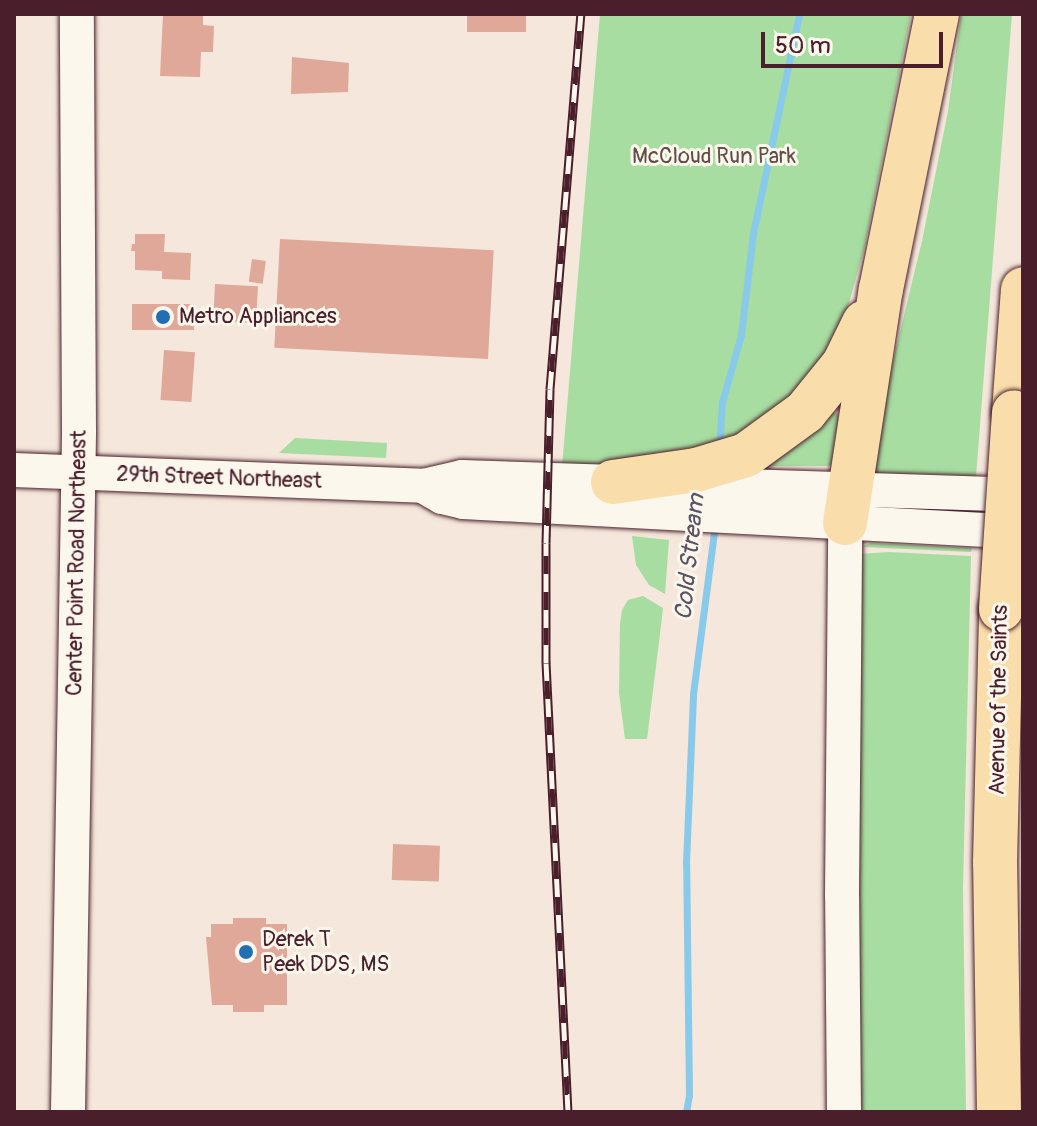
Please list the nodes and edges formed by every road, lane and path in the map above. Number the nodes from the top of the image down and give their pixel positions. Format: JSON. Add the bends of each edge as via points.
{"nodes":[{"id":1,"x":77,"y":14,"type":"edge"},
{"id":2,"x":937,"y":14,"type":"edge"},
{"id":3,"x":881,"y":289,"type":"junction"},
{"id":4,"x":1023,"y":289,"type":"edge"},
{"id":5,"x":14,"y":470,"type":"edge"},
{"id":6,"x":79,"y":473,"type":"junction"},
{"id":7,"x":613,"y":482,"type":"joint"},
{"id":8,"x":423,"y":486,"type":"junction"},
{"id":9,"x":744,"y":486,"type":"junction"},
{"id":10,"x":668,"y":490,"type":"junction"},
{"id":11,"x":1023,"y":495,"type":"edge"},
{"id":12,"x":847,"y":506,"type":"junction"},
{"id":13,"x":1023,"y":532,"type":"edge"},
{"id":14,"x":68,"y":1112,"type":"edge"},
{"id":15,"x":844,"y":1112,"type":"edge"},
{"id":16,"x":999,"y":1112,"type":"edge"}],
"edges":[{"from":1,"to":6,"type":"main road","name":"Center Point Road Northeast"},
{"from":2,"to":3,"type":"highway"},
{"from":3,"to":9,"type":"highway","via":[[844,364]]},
{"from":3,"to":12,"type":"highway"},
{"from":4,"to":16,"type":"highway","name":"Avenue of the Saints","bridge":true,"via":[[1001,609],[995,862]]},
{"from":5,"to":6,"type":"main road","name":"29th Street Northeast"},
{"from":6,"to":8,"type":"main road","name":"29th Street Northeast"},
{"from":6,"to":14,"type":"main road","name":"Center Point Road Northeast"},
{"from":7,"to":8,"type":"main road","name":"29th Street Northeast","via":[[462,477]]},
{"from":7,"to":10,"type":"highway"},
{"from":8,"to":10,"type":"main road","name":"29th Street Northeast","via":[[463,502]]},
{"from":9,"to":10,"type":"highway"},
{"from":9,"to":10,"type":"main road","name":"29th Street Northeast"},
{"from":9,"to":12,"type":"main road","name":"29th Street Northeast"},
{"from":11,"to":12,"type":"main road"},
{"from":12,"to":13,"type":"main road"},
{"from":12,"to":15,"type":"main road"}]}
